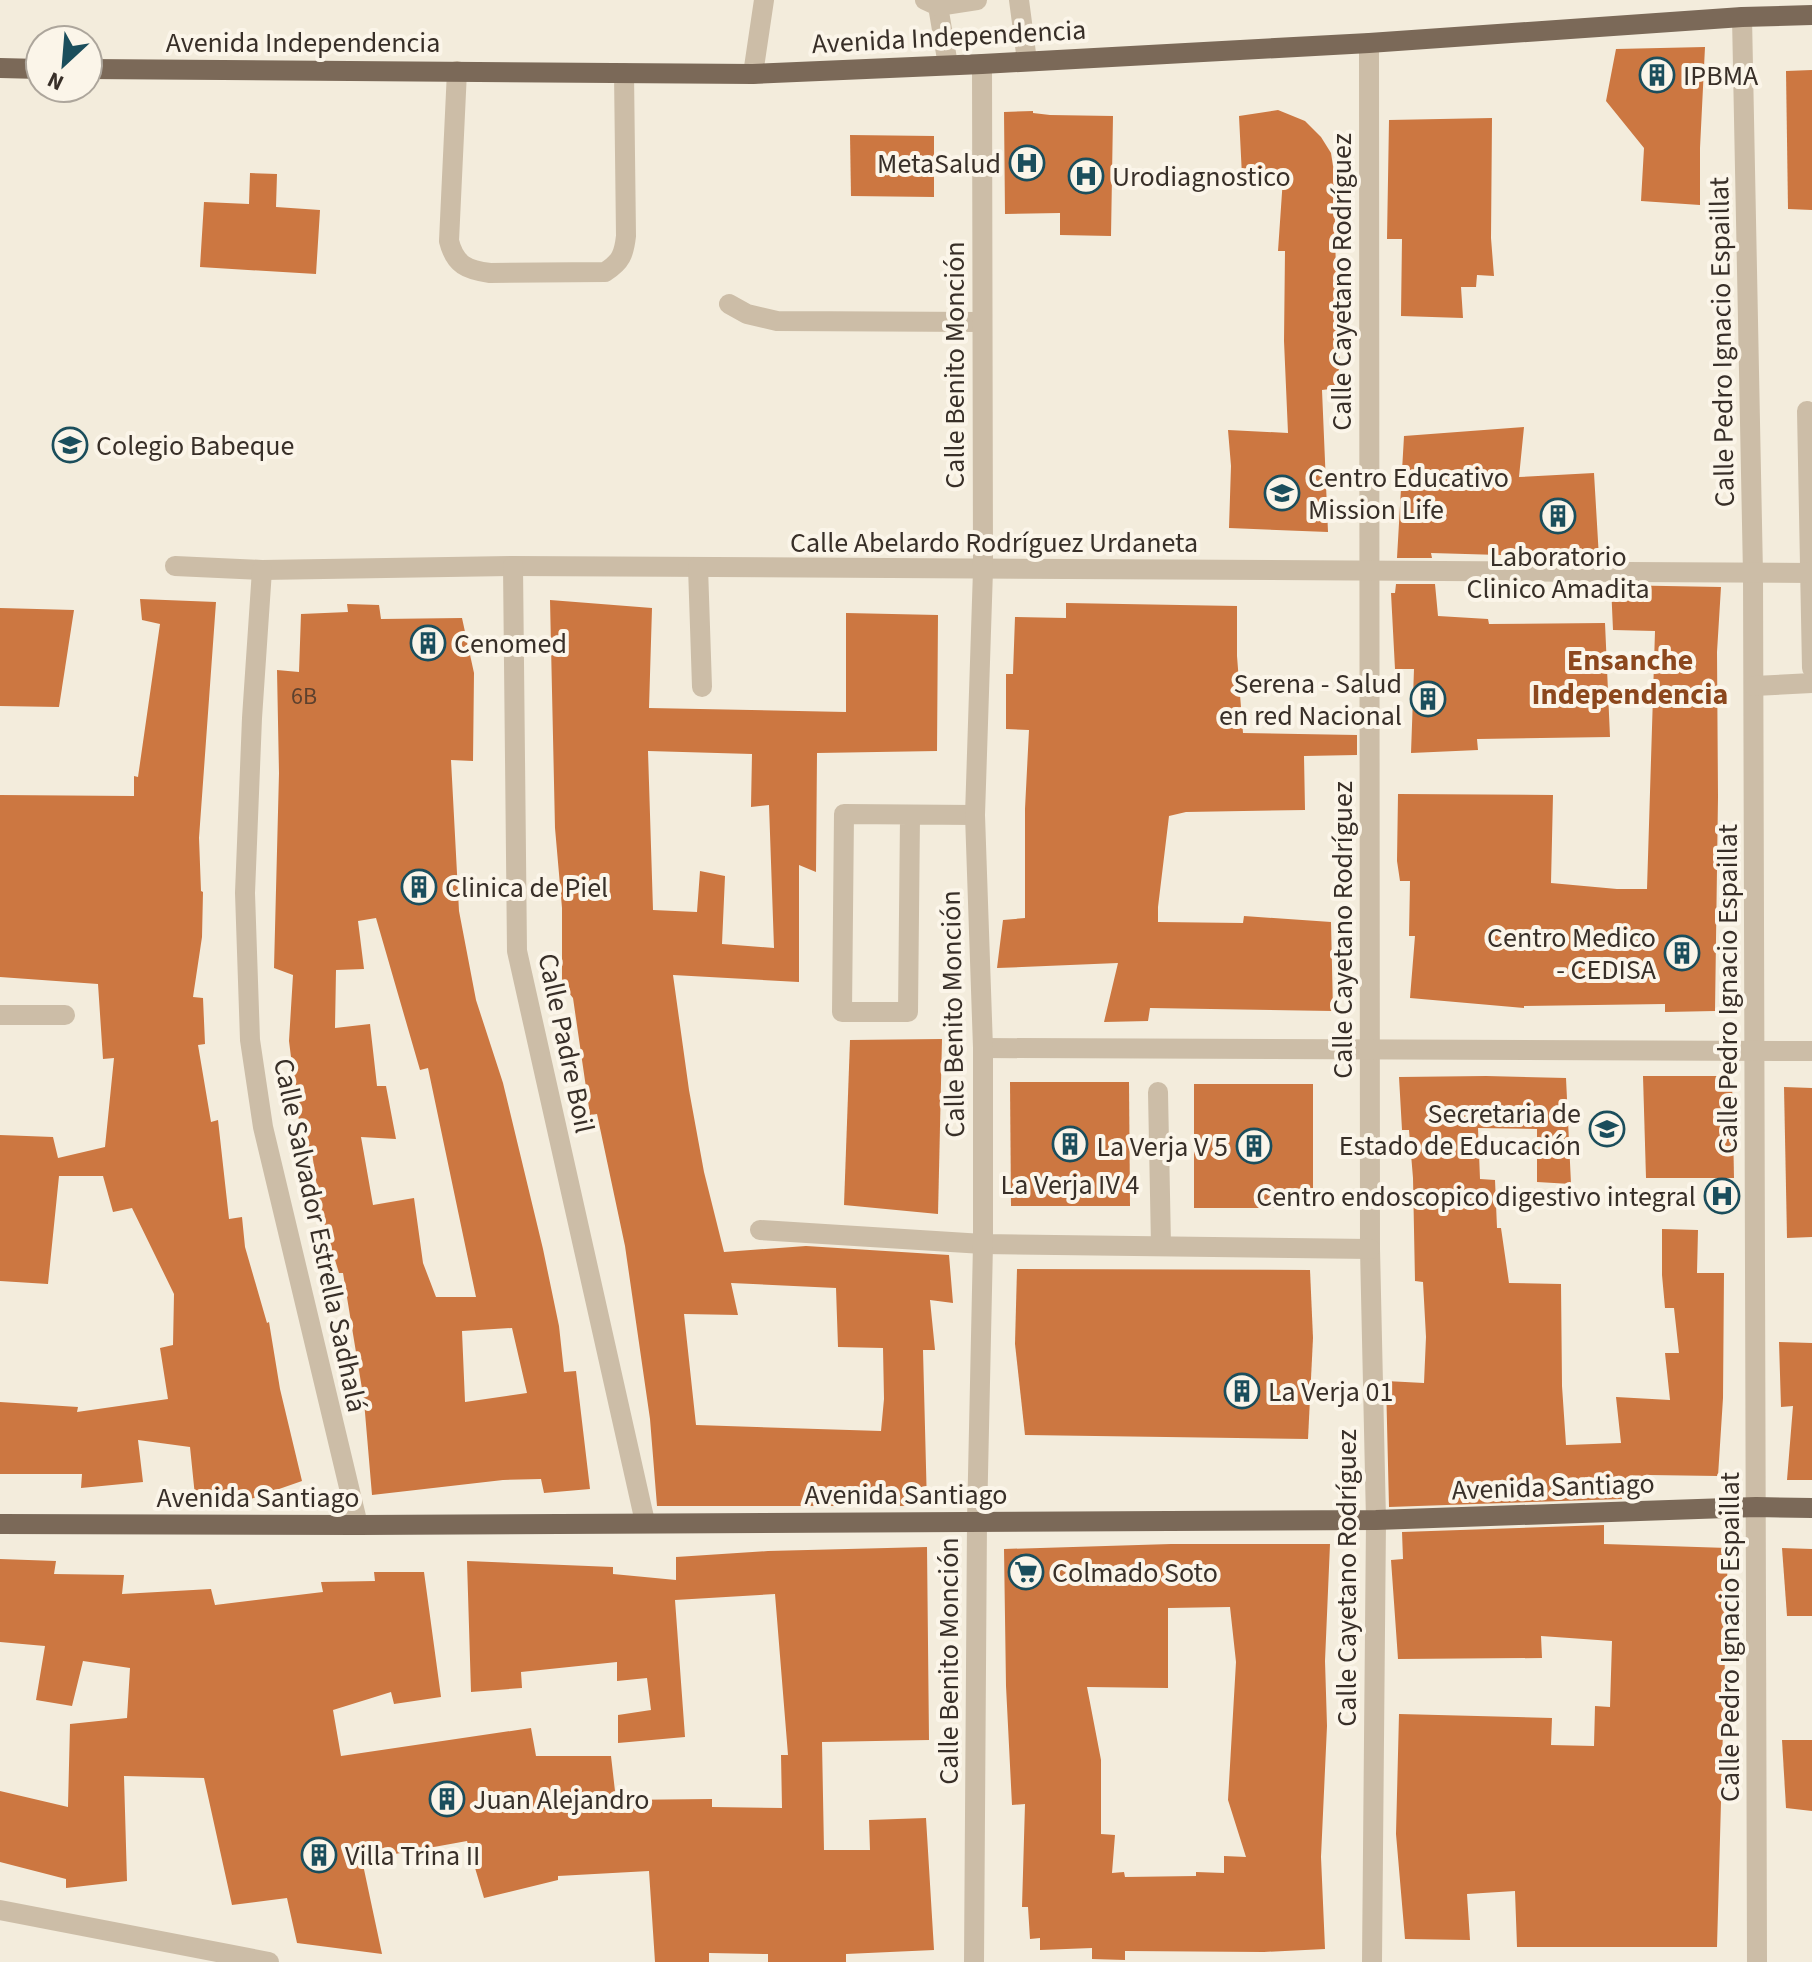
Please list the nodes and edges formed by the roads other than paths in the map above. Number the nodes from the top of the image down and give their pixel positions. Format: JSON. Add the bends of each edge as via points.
{"nodes":[{"id":1,"x":764,"y":0,"type":"edge"},
{"id":2,"x":977,"y":0,"type":"edge"},
{"id":3,"x":1019,"y":0,"type":"edge"},
{"id":4,"x":932,"y":3,"type":"edge"},
{"id":5,"x":1812,"y":15,"type":"edge"},
{"id":6,"x":1742,"y":17,"type":"junction"},
{"id":7,"x":1369,"y":43,"type":"junction"},
{"id":8,"x":1027,"y":61,"type":"junction"},
{"id":9,"x":982,"y":64,"type":"junction"},
{"id":10,"x":948,"y":65,"type":"junction"},
{"id":11,"x":0,"y":68,"type":"edge"},
{"id":12,"x":24,"y":69,"type":"edge"},
{"id":13,"x":104,"y":69,"type":"edge"},
{"id":14,"x":457,"y":71,"type":"junction"},
{"id":15,"x":624,"y":73,"type":"junction"},
{"id":16,"x":753,"y":74,"type":"junction"},
{"id":17,"x":729,"y":304,"type":"dead end"},
{"id":18,"x":982,"y":322,"type":"junction"},
{"id":19,"x":1807,"y":411,"type":"dead end"},
{"id":20,"x":175,"y":566,"type":"dead end"},
{"id":21,"x":513,"y":566,"type":"junction"},
{"id":22,"x":698,"y":567,"type":"junction"},
{"id":23,"x":262,"y":570,"type":"junction"},
{"id":24,"x":983,"y":570,"type":"junction"},
{"id":25,"x":1370,"y":572,"type":"junction"},
{"id":26,"x":1812,"y":573,"type":"edge"},
{"id":27,"x":1753,"y":574,"type":"junction"},
{"id":28,"x":1812,"y":668,"type":"edge"},
{"id":29,"x":1812,"y":683,"type":"edge"},
{"id":30,"x":1754,"y":686,"type":"junction"},
{"id":31,"x":702,"y":687,"type":"dead end"},
{"id":32,"x":975,"y":815,"type":"junction"},
{"id":33,"x":910,"y":816,"type":"junction"},
{"id":34,"x":0,"y":1015,"type":"edge"},
{"id":35,"x":65,"y":1015,"type":"dead end"},
{"id":36,"x":983,"y":1048,"type":"junction"},
{"id":37,"x":1370,"y":1049,"type":"junction"},
{"id":38,"x":1755,"y":1050,"type":"junction"},
{"id":39,"x":1812,"y":1051,"type":"edge"},
{"id":40,"x":1158,"y":1092,"type":"dead end"},
{"id":41,"x":760,"y":1230,"type":"dead end"},
{"id":42,"x":983,"y":1244,"type":"junction"},
{"id":43,"x":1161,"y":1246,"type":"junction"},
{"id":44,"x":1370,"y":1249,"type":"junction"},
{"id":45,"x":1756,"y":1507,"type":"junction"},
{"id":46,"x":1812,"y":1508,"type":"edge"},
{"id":47,"x":1376,"y":1520,"type":"junction"},
{"id":48,"x":977,"y":1521,"type":"junction"},
{"id":49,"x":645,"y":1522,"type":"junction"},
{"id":50,"x":0,"y":1524,"type":"edge"},
{"id":51,"x":358,"y":1525,"type":"junction"},
{"id":52,"x":0,"y":1910,"type":"edge"},
{"id":53,"x":269,"y":1962,"type":"edge"},
{"id":54,"x":974,"y":1962,"type":"edge"},
{"id":55,"x":1372,"y":1962,"type":"edge"},
{"id":56,"x":1757,"y":1962,"type":"edge"}],
"edges":[{"from":1,"to":16,"type":"street"},
{"from":2,"to":4,"type":"street"},
{"from":3,"to":8,"type":"street"},
{"from":4,"to":10,"type":"street"},
{"from":5,"to":6,"type":"main road","name":"Avenida Independencia"},
{"from":6,"to":7,"type":"main road","name":"Avenida Independencia"},
{"from":6,"to":27,"type":"street","name":"Calle Pedro Ignacio Espaillat"},
{"from":7,"to":8,"type":"main road","name":"Avenida Independencia"},
{"from":7,"to":25,"type":"street","name":"Calle Cayetano Rodríguez"},
{"from":8,"to":9,"type":"main road","name":"Avenida Independencia"},
{"from":9,"to":10,"type":"main road","name":"Avenida Independencia"},
{"from":9,"to":18,"type":"street","name":"Calle Benito Monción"},
{"from":10,"to":16,"type":"main road","name":"Avenida Independencia"},
{"from":11,"to":12,"type":"main road"},
{"from":13,"to":14,"type":"main road","name":"Avenida Independencia"},
{"from":14,"to":15,"type":"main road","name":"Avenida Independencia"},
{"from":14,"to":15,"type":"street","via":[[449,241],[452,255],[464,265],[490,273],[605,272],[624,254]]},
{"from":15,"to":16,"type":"main road","name":"Avenida Independencia"},
{"from":17,"to":18,"type":"street","via":[[777,321]]},
{"from":18,"to":24,"type":"street","name":"Calle Benito Monción"},
{"from":19,"to":26,"type":"street"},
{"from":20,"to":23,"type":"street","name":"Calle Abelardo Rodríguez Urdaneta"},
{"from":21,"to":22,"type":"street","name":"Calle Abelardo Rodríguez Urdaneta"},
{"from":21,"to":23,"type":"street","name":"Calle Abelardo Rodríguez Urdaneta"},
{"from":21,"to":49,"type":"street","name":"Calle Padre Boil","via":[[517,951]]},
{"from":22,"to":24,"type":"street","name":"Calle Abelardo Rodríguez Urdaneta"},
{"from":22,"to":31,"type":"street"},
{"from":23,"to":51,"type":"street","name":"Calle Salvador Estrella Sadhalá","via":[[245,893],[250,1040],[263,1127]]},
{"from":24,"to":25,"type":"street","name":"Calle Abelardo Rodríguez Urdaneta"},
{"from":24,"to":32,"type":"street","name":"Calle Benito Monción"},
{"from":25,"to":27,"type":"street","name":"Calle Abelardo Rodríguez Urdaneta"},
{"from":25,"to":37,"type":"street","name":"Calle Cayetano Rodríguez"},
{"from":26,"to":27,"type":"street","name":"Calle Abelardo Rodríguez Urdaneta"},
{"from":26,"to":28,"type":"street"},
{"from":27,"to":30,"type":"street","name":"Calle Pedro Ignacio Espaillat"},
{"from":29,"to":30,"type":"street"},
{"from":30,"to":38,"type":"street","name":"Calle Pedro Ignacio Espaillat"},
{"from":32,"to":33,"type":"street"},
{"from":32,"to":36,"type":"street","name":"Calle Benito Monción"},
{"from":33,"to":33,"type":"street","via":[[844,814],[842,1012],[908,1012]]},
{"from":34,"to":35,"type":"street"},
{"from":36,"to":37,"type":"street"},
{"from":36,"to":42,"type":"street","name":"Calle Benito Monción"},
{"from":37,"to":38,"type":"street"},
{"from":37,"to":44,"type":"street","name":"Calle Cayetano Rodríguez"},
{"from":38,"to":39,"type":"street"},
{"from":38,"to":45,"type":"street","name":"Calle Pedro Ignacio Espaillat"},
{"from":40,"to":43,"type":"street"},
{"from":41,"to":42,"type":"street"},
{"from":42,"to":43,"type":"street"},
{"from":42,"to":48,"type":"street","name":"Calle Benito Monción"},
{"from":43,"to":44,"type":"street"},
{"from":44,"to":47,"type":"street","name":"Calle Cayetano Rodríguez"},
{"from":45,"to":46,"type":"main road","name":"Avenida Santiago"},
{"from":45,"to":47,"type":"main road","name":"Avenida Santiago"},
{"from":45,"to":56,"type":"street","name":"Calle Pedro Ignacio Espaillat"},
{"from":47,"to":48,"type":"main road","name":"Avenida Santiago"},
{"from":47,"to":55,"type":"street","name":"Calle Cayetano Rodríguez"},
{"from":48,"to":49,"type":"main road","name":"Avenida Santiago"},
{"from":48,"to":54,"type":"street","name":"Calle Benito Monción"},
{"from":49,"to":51,"type":"main road","name":"Avenida Santiago"},
{"from":50,"to":51,"type":"main road","name":"Avenida Santiago"},
{"from":52,"to":53,"type":"street"}]}
